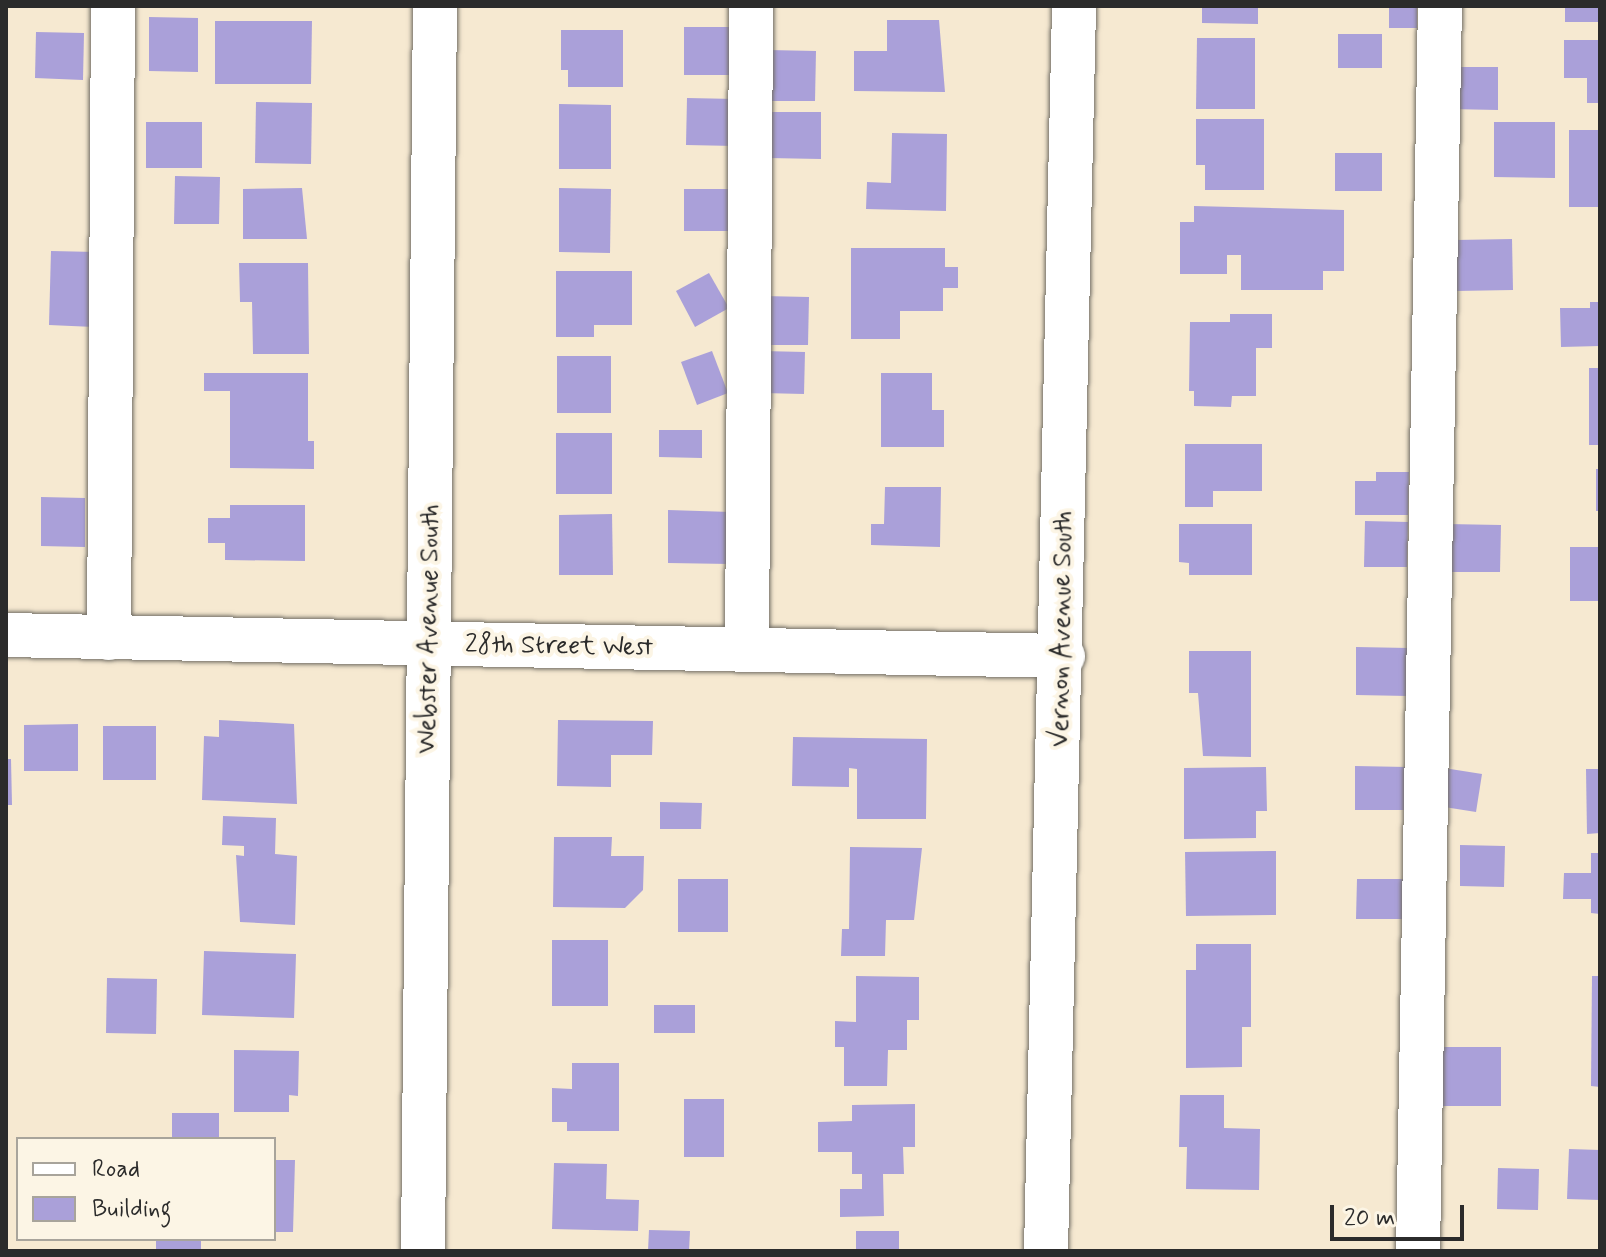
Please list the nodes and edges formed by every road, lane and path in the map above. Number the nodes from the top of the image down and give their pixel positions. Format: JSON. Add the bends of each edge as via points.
{"nodes":[{"id":1,"x":113,"y":6,"type":"edge"},
{"id":2,"x":435,"y":6,"type":"edge"},
{"id":3,"x":751,"y":6,"type":"edge"},
{"id":4,"x":1074,"y":6,"type":"edge"},
{"id":5,"x":1440,"y":6,"type":"edge"},
{"id":6,"x":6,"y":635,"type":"edge"},
{"id":7,"x":109,"y":638,"type":"junction"},
{"id":8,"x":430,"y":644,"type":"junction"},
{"id":9,"x":747,"y":650,"type":"junction"},
{"id":10,"x":1063,"y":656,"type":"junction"},
{"id":11,"x":423,"y":1251,"type":"edge"},
{"id":12,"x":1046,"y":1251,"type":"edge"},
{"id":13,"x":1418,"y":1251,"type":"edge"}],
"edges":[{"from":1,"to":7,"type":"street"},
{"from":2,"to":8,"type":"street","name":"Webster Avenue South"},
{"from":3,"to":9,"type":"street"},
{"from":4,"to":10,"type":"street","name":"Vernon Avenue South"},
{"from":5,"to":13,"type":"street"},
{"from":6,"to":7,"type":"street","name":"28th Street West"},
{"from":7,"to":8,"type":"street","name":"28th Street West"},
{"from":8,"to":9,"type":"street","name":"28th Street West"},
{"from":8,"to":11,"type":"street","name":"Webster Avenue South"},
{"from":9,"to":10,"type":"street","name":"28th Street West"},
{"from":10,"to":12,"type":"street","name":"Vernon Avenue South"}]}
